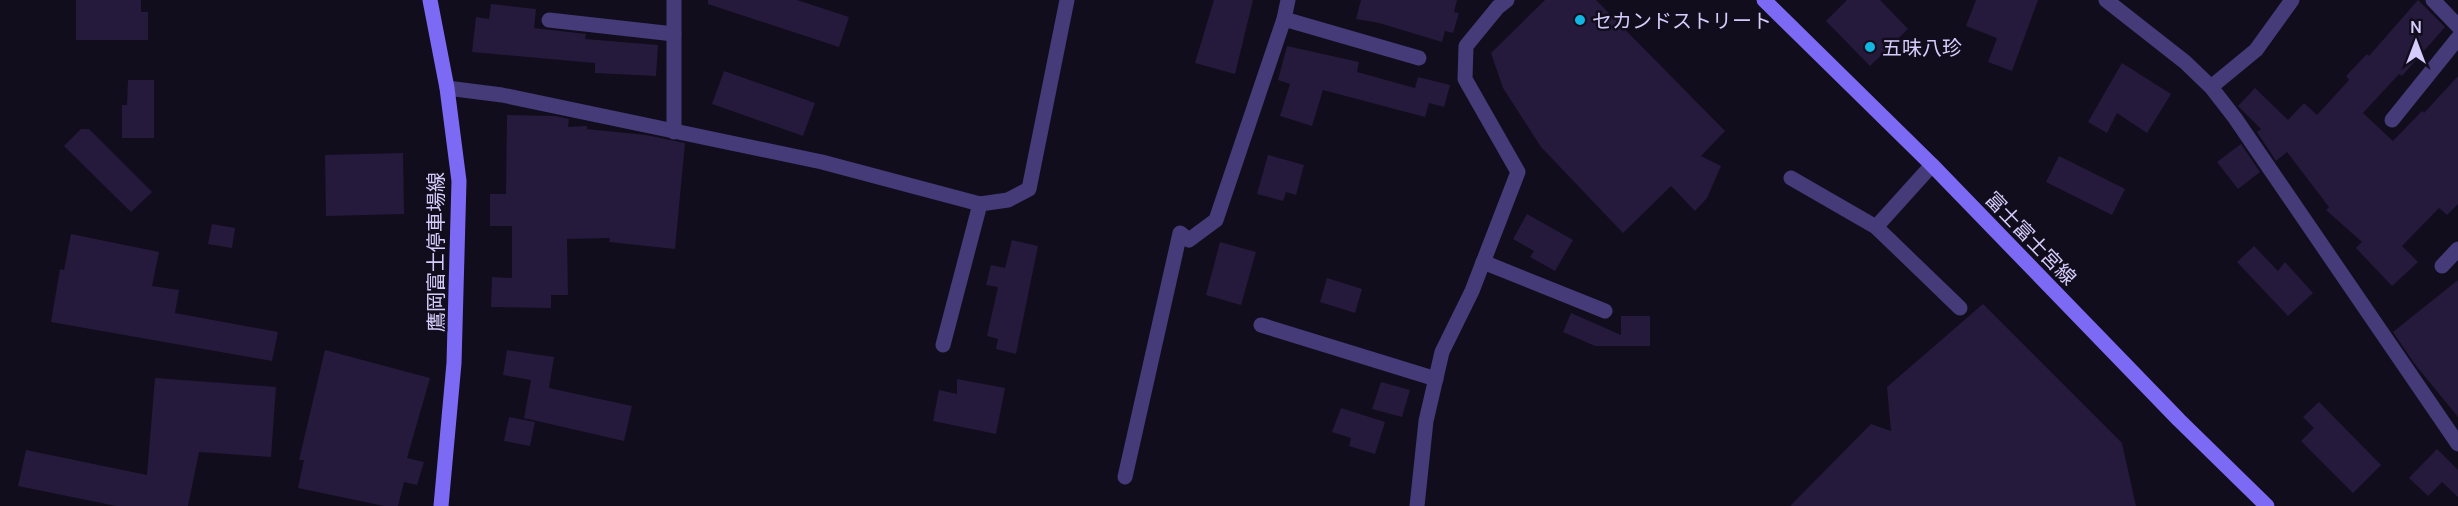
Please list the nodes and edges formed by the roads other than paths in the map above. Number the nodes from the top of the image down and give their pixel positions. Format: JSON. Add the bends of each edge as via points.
{"nodes":[{"id":1,"x":430,"y":0,"type":"edge"},
{"id":2,"x":674,"y":0,"type":"edge"},
{"id":3,"x":1067,"y":0,"type":"edge"},
{"id":4,"x":1288,"y":0,"type":"edge"},
{"id":5,"x":1764,"y":0,"type":"edge"},
{"id":6,"x":2106,"y":0,"type":"edge"},
{"id":7,"x":2292,"y":0,"type":"edge"},
{"id":8,"x":2433,"y":0,"type":"edge"},
{"id":9,"x":1499,"y":2,"type":"edge"},
{"id":10,"x":1284,"y":19,"type":"junction"},
{"id":11,"x":549,"y":20,"type":"dead end"},
{"id":12,"x":2458,"y":26,"type":"edge"},
{"id":13,"x":674,"y":34,"type":"junction"},
{"id":14,"x":2458,"y":38,"type":"edge"},
{"id":15,"x":1419,"y":58,"type":"dead end"},
{"id":16,"x":2211,"y":87,"type":"junction"},
{"id":17,"x":447,"y":88,"type":"junction"},
{"id":18,"x":2392,"y":120,"type":"dead end"},
{"id":19,"x":674,"y":132,"type":"junction"},
{"id":20,"x":1932,"y":165,"type":"junction"},
{"id":21,"x":1791,"y":178,"type":"dead end"},
{"id":22,"x":980,"y":204,"type":"junction"},
{"id":23,"x":1876,"y":227,"type":"junction"},
{"id":24,"x":2458,"y":249,"type":"edge"},
{"id":25,"x":1483,"y":262,"type":"junction"},
{"id":26,"x":2442,"y":266,"type":"dead end"},
{"id":27,"x":1960,"y":308,"type":"dead end"},
{"id":28,"x":1605,"y":311,"type":"dead end"},
{"id":29,"x":1261,"y":324,"type":"dead end"},
{"id":30,"x":944,"y":345,"type":"dead end"},
{"id":31,"x":1436,"y":379,"type":"junction"},
{"id":32,"x":2458,"y":444,"type":"edge"},
{"id":33,"x":1125,"y":477,"type":"dead end"},
{"id":34,"x":441,"y":506,"type":"edge"},
{"id":35,"x":1417,"y":506,"type":"edge"},
{"id":36,"x":2267,"y":506,"type":"edge"}],
"edges":[{"from":1,"to":17,"type":"main road","name":"鷹岡富士停車場線"},
{"from":2,"to":13,"type":"street"},
{"from":3,"to":22,"type":"street","via":[[1029,189],[1008,200]]},
{"from":4,"to":10,"type":"street"},
{"from":5,"to":20,"type":"main road","name":"富士富士宮線"},
{"from":6,"to":16,"type":"street"},
{"from":7,"to":16,"type":"street","via":[[2256,50]]},
{"from":8,"to":12,"type":"street"},
{"from":9,"to":25,"type":"street","via":[[1466,46],[1466,79],[1518,172]]},
{"from":10,"to":15,"type":"street"},
{"from":10,"to":33,"type":"street","via":[[1216,220],[1189,240],[1180,233]]},
{"from":11,"to":13,"type":"street"},
{"from":13,"to":19,"type":"street"},
{"from":14,"to":18,"type":"street"},
{"from":16,"to":32,"type":"street"},
{"from":17,"to":19,"type":"street","via":[[502,95]]},
{"from":17,"to":34,"type":"main road","name":"鷹岡富士停車場線","via":[[459,181],[459,228],[454,363]]},
{"from":19,"to":22,"type":"street","via":[[822,162]]},
{"from":20,"to":23,"type":"street"},
{"from":20,"to":36,"type":"main road","name":"富士富士宮線"},
{"from":21,"to":23,"type":"street"},
{"from":22,"to":30,"type":"street"},
{"from":23,"to":27,"type":"street"},
{"from":24,"to":26,"type":"street"},
{"from":25,"to":28,"type":"street"},
{"from":25,"to":31,"type":"street","via":[[1442,352]]},
{"from":29,"to":31,"type":"street"},
{"from":31,"to":35,"type":"street","via":[[1426,421]]}]}
